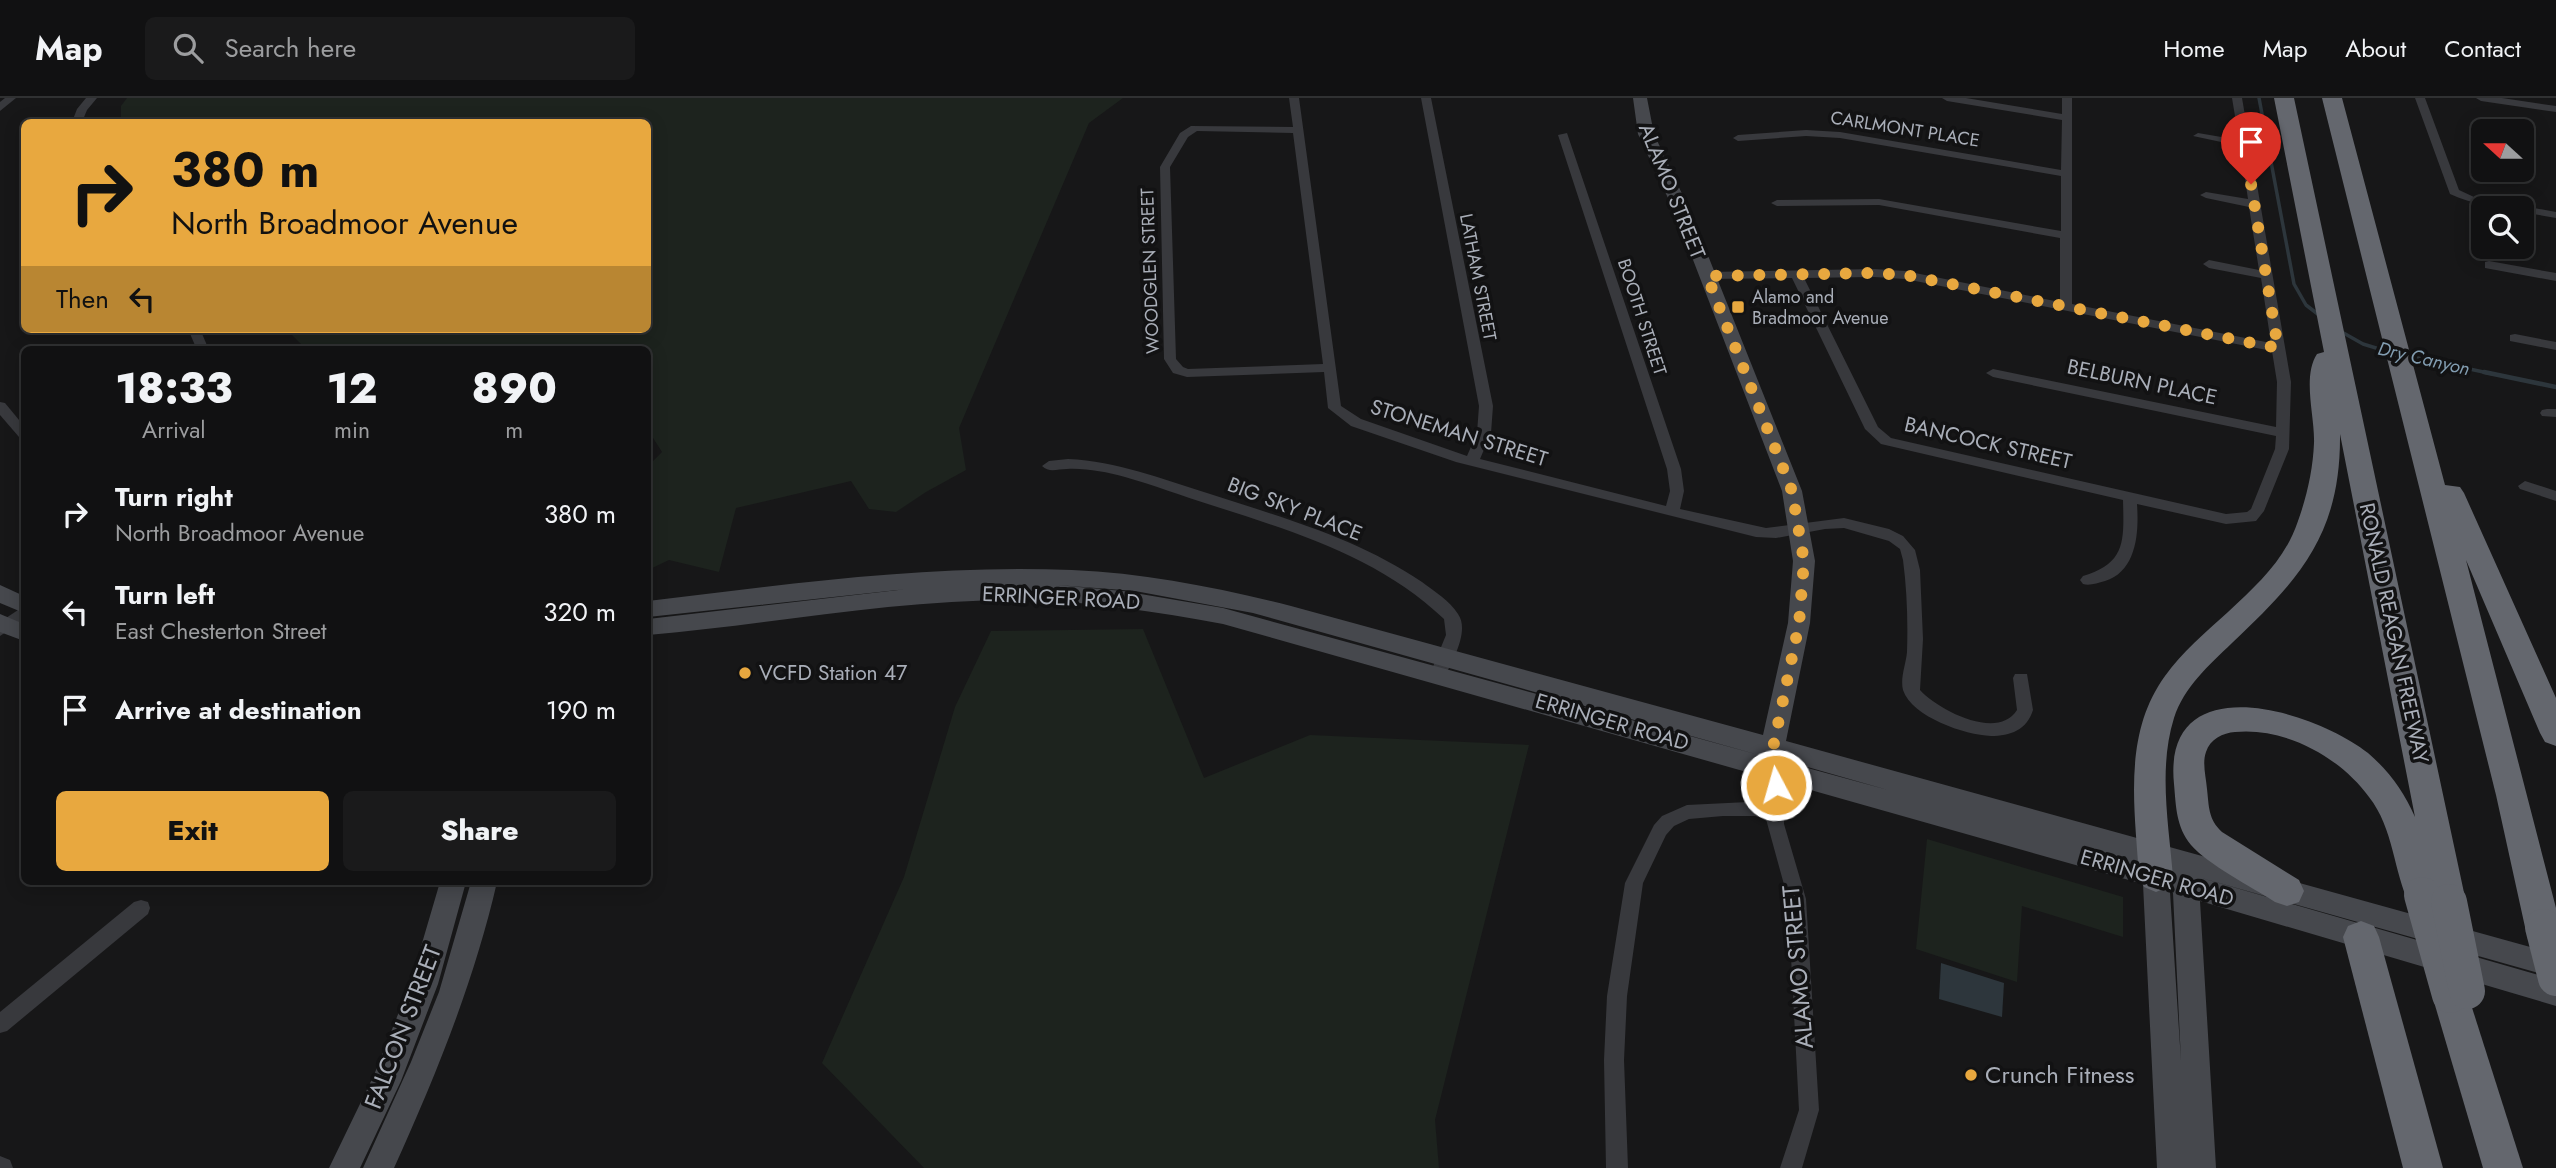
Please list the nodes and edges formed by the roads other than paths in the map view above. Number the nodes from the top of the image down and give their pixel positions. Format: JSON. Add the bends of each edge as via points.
{"nodes":[{"id":1,"x":11,"y":98,"type":"edge"},
{"id":2,"x":92,"y":98,"type":"edge"},
{"id":3,"x":1294,"y":98,"type":"edge"},
{"id":4,"x":1426,"y":98,"type":"edge"},
{"id":5,"x":1640,"y":98,"type":"edge"},
{"id":6,"x":1947,"y":98,"type":"edge"},
{"id":7,"x":2067,"y":98,"type":"edge"},
{"id":8,"x":2237,"y":98,"type":"edge"},
{"id":9,"x":2284,"y":98,"type":"edge"},
{"id":10,"x":2332,"y":98,"type":"edge"},
{"id":11,"x":2420,"y":98,"type":"edge"},
{"id":12,"x":2481,"y":98,"type":"edge"},
{"id":13,"x":0,"y":108,"type":"edge"},
{"id":14,"x":2556,"y":109,"type":"edge"},
{"id":15,"x":2067,"y":118,"type":"junction"},
{"id":16,"x":79,"y":119,"type":"edge"},
{"id":17,"x":1296,"y":130,"type":"junction"},
{"id":18,"x":1563,"y":135,"type":"dead end"},
{"id":19,"x":2198,"y":136,"type":"dead end"},
{"id":20,"x":1738,"y":138,"type":"dead end"},
{"id":21,"x":2244,"y":144,"type":"junction"},
{"id":22,"x":2066,"y":174,"type":"junction"},
{"id":23,"x":2206,"y":195,"type":"dead end"},
{"id":24,"x":2471,"y":198,"type":"edge"},
{"id":25,"x":1777,"y":203,"type":"dead end"},
{"id":26,"x":2254,"y":204,"type":"junction"},
{"id":27,"x":2534,"y":211,"type":"edge"},
{"id":28,"x":2556,"y":215,"type":"edge"},
{"id":29,"x":2067,"y":236,"type":"junction"},
{"id":30,"x":2209,"y":264,"type":"dead end"},
{"id":31,"x":2489,"y":265,"type":"dead end"},
{"id":32,"x":1796,"y":274,"type":"junction"},
{"id":33,"x":2266,"y":275,"type":"junction"},
{"id":34,"x":1707,"y":276,"type":"junction"},
{"id":35,"x":2556,"y":277,"type":"edge"},
{"id":36,"x":2066,"y":306,"type":"junction"},
{"id":37,"x":2330,"y":321,"type":"junction"},
{"id":38,"x":2515,"y":338,"type":"dead end"},
{"id":39,"x":2556,"y":345,"type":"edge"},
{"id":40,"x":2278,"y":348,"type":"junction"},
{"id":41,"x":1329,"y":369,"type":"junction"},
{"id":42,"x":1993,"y":373,"type":"dead end"},
{"id":43,"x":4,"y":411,"type":"edge"},
{"id":44,"x":2414,"y":411,"type":"junction"},
{"id":45,"x":21,"y":431,"type":"edge"},
{"id":46,"x":2283,"y":433,"type":"junction"},
{"id":47,"x":1472,"y":461,"type":"junction"},
{"id":48,"x":1049,"y":466,"type":"dead end"},
{"id":49,"x":2525,"y":486,"type":"dead end"},
{"id":50,"x":2556,"y":496,"type":"edge"},
{"id":51,"x":2130,"y":498,"type":"junction"},
{"id":52,"x":1672,"y":512,"type":"junction"},
{"id":53,"x":1799,"y":529,"type":"junction"},
{"id":54,"x":2088,"y":580,"type":"dead end"},
{"id":55,"x":0,"y":593,"type":"edge"},
{"id":56,"x":21,"y":604,"type":"edge"},
{"id":57,"x":651,"y":609,"type":"edge"},
{"id":58,"x":651,"y":627,"type":"edge"},
{"id":59,"x":1442,"y":665,"type":"junction"},
{"id":60,"x":2021,"y":678,"type":"dead end"},
{"id":61,"x":2556,"y":733,"type":"edge"},
{"id":62,"x":1771,"y":758,"type":"junction"},
{"id":63,"x":1764,"y":812,"type":"junction"},
{"id":64,"x":2170,"y":870,"type":"junction"},
{"id":65,"x":452,"y":885,"type":"edge"},
{"id":66,"x":483,"y":885,"type":"edge"},
{"id":67,"x":2287,"y":891,"type":"junction"},
{"id":68,"x":2436,"y":899,"type":"junction"},
{"id":69,"x":141,"y":908,"type":"dead end"},
{"id":70,"x":2550,"y":915,"type":"edge"},
{"id":71,"x":2361,"y":937,"type":"junction"},
{"id":72,"x":2556,"y":966,"type":"edge"},
{"id":73,"x":2556,"y":978,"type":"edge"},
{"id":74,"x":2556,"y":993,"type":"edge"},
{"id":75,"x":0,"y":1024,"type":"edge"},
{"id":76,"x":344,"y":1168,"type":"edge"},
{"id":77,"x":378,"y":1168,"type":"edge"},
{"id":78,"x":1617,"y":1168,"type":"edge"},
{"id":79,"x":1791,"y":1168,"type":"edge"},
{"id":80,"x":2172,"y":1168,"type":"edge"},
{"id":81,"x":2201,"y":1168,"type":"edge"},
{"id":82,"x":2423,"y":1168,"type":"edge"},
{"id":83,"x":2503,"y":1168,"type":"edge"}],
"edges":[{"from":1,"to":13,"type":"street"},
{"from":2,"to":16,"type":"street"},
{"from":3,"to":17,"type":"street","name":"STONEMAN STREET"},
{"from":4,"to":47,"type":"street","name":"LATHAM STREET","via":[[1486,406],[1484,433]]},
{"from":5,"to":34,"type":"main road","name":"ALAMO STREET","via":[[1646,134]]},
{"from":6,"to":15,"type":"street"},
{"from":7,"to":15,"type":"street"},
{"from":8,"to":21,"type":"street"},
{"from":9,"to":37,"type":"highway","name":"RONALD REAGAN FREEWAY"},
{"from":10,"to":44,"type":"highway"},
{"from":11,"to":24,"type":"street","via":[[2452,188]]},
{"from":12,"to":14,"type":"street"},
{"from":15,"to":22,"type":"street"},
{"from":17,"to":41,"type":"street","name":"STONEMAN STREET"},
{"from":17,"to":41,"type":"street","name":"WOODGLEN STREET","via":[[1195,128],[1184,135],[1165,167],[1170,359],[1187,373]]},
{"from":18,"to":52,"type":"street","name":"BOOTH STREET","via":[[1674,469],[1677,491]]},
{"from":19,"to":21,"type":"street"},
{"from":20,"to":22,"type":"street","name":"CARLMONT PLACE","via":[[1840,135]]},
{"from":21,"to":26,"type":"street"},
{"from":22,"to":29,"type":"street"},
{"from":23,"to":26,"type":"street"},
{"from":25,"to":29,"type":"street","via":[[1878,202]]},
{"from":26,"to":33,"type":"street"},
{"from":27,"to":28,"type":"street"},
{"from":29,"to":36,"type":"street"},
{"from":30,"to":33,"type":"street"},
{"from":31,"to":35,"type":"street"},
{"from":32,"to":34,"type":"street"},
{"from":32,"to":36,"type":"street","via":[[1905,275]]},
{"from":32,"to":51,"type":"street","name":"BANCOCK STREET","via":[[1877,435],[1897,444]]},
{"from":33,"to":40,"type":"street"},
{"from":34,"to":53,"type":"main road","name":"ALAMO STREET","via":[[1792,491]]},
{"from":36,"to":40,"type":"street"},
{"from":37,"to":64,"type":"highway","via":[[2323,373],[2327,444],[2320,499],[2303,545],[2279,579],[2190,667],[2167,697],[2156,724],[2151,753]]},
{"from":37,"to":68,"type":"highway","name":"RONALD REAGAN FREEWAY"},
{"from":38,"to":39,"type":"street"},
{"from":40,"to":46,"type":"street","via":[[2284,382]]},
{"from":41,"to":47,"type":"street","name":"STONEMAN STREET","via":[[1335,408],[1343,418]]},
{"from":42,"to":46,"type":"street","name":"BELBURN PLACE"},
{"from":43,"to":45,"type":"street"},
{"from":44,"to":61,"type":"highway"},
{"from":44,"to":70,"type":"highway","via":[[2512,795]]},
{"from":46,"to":51,"type":"street","name":"BANCOCK STREET","via":[[2278,464],[2251,517],[2226,519]]},
{"from":47,"to":52,"type":"street","name":"STONEMAN STREET"},
{"from":48,"to":59,"type":"street","name":"BIG SKY PLACE","via":[[1079,463],[1141,477],[1343,546],[1419,588],[1446,610],[1454,635]]},
{"from":49,"to":50,"type":"street"},
{"from":51,"to":54,"type":"street","via":[[2132,535],[2124,555],[2109,573]]},
{"from":52,"to":53,"type":"street","name":"STONEMAN STREET","via":[[1773,535]]},
{"from":53,"to":60,"type":"street","name":"STONEMAN STREET","via":[[1839,523],[1884,533],[1903,543],[1911,561],[1914,662],[1909,683],[1925,707],[1980,728],[2009,728],[2025,713]]},
{"from":53,"to":62,"type":"main road","name":"ALAMO STREET","via":[[1804,561],[1799,624]]},
{"from":55,"to":56,"type":"main road"},
{"from":57,"to":59,"type":"main road","name":"ERRINGER ROAD","via":[[882,582],[958,577],[1086,579],[1231,600]]},
{"from":58,"to":59,"type":"main road","name":"ERRINGER ROAD","via":[[890,597],[1023,592],[1161,604]]},
{"from":59,"to":62,"type":"main road","name":"ERRINGER ROAD"},
{"from":62,"to":63,"type":"street","name":"ALAMO STREET","via":[[1776,785]]},
{"from":62,"to":64,"type":"main road","name":"ERRINGER ROAD"},
{"from":63,"to":78,"type":"street","via":[[1723,808],[1687,812],[1668,821],[1634,883],[1617,996]]},
{"from":63,"to":79,"type":"street","name":"ALAMO STREET","via":[[1797,899],[1809,1110]]},
{"from":64,"to":67,"type":"main road","name":"ERRINGER ROAD"},
{"from":64,"to":71,"type":"main road","name":"ERRINGER ROAD"},
{"from":64,"to":80,"type":"main road"},
{"from":64,"to":81,"type":"main road"},
{"from":65,"to":76,"type":"main road","name":"FALCON STREET","via":[[424,984],[386,1082]]},
{"from":66,"to":77,"type":"main road","name":"FALCON STREET","via":[[465,957],[420,1077]]},
{"from":67,"to":68,"type":"highway","via":[[2210,842],[2199,833],[2193,818],[2190,752],[2202,733],[2222,721],[2259,720],[2291,726],[2351,757],[2381,786]]},
{"from":67,"to":72,"type":"main road","name":"ERRINGER ROAD"},
{"from":68,"to":83,"type":"highway","name":"RONALD REAGAN FREEWAY","bridge":true},
{"from":69,"to":75,"type":"street"},
{"from":70,"to":73,"type":"highway","bridge":true},
{"from":71,"to":74,"type":"main road","name":"ERRINGER ROAD"},
{"from":71,"to":82,"type":"highway"}]}
